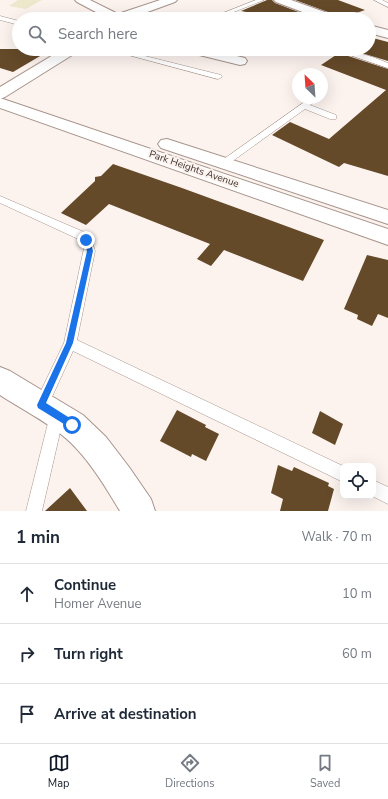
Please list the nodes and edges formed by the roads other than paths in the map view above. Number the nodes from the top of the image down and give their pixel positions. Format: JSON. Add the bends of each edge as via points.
{"nodes":[{"id":1,"x":82,"y":0,"type":"edge"},
{"id":2,"x":171,"y":0,"type":"edge"},
{"id":3,"x":261,"y":0,"type":"edge"},
{"id":4,"x":280,"y":0,"type":"edge"},
{"id":5,"x":377,"y":0,"type":"edge"},
{"id":6,"x":388,"y":6,"type":"edge"},
{"id":7,"x":105,"y":12,"type":"edge"},
{"id":8,"x":134,"y":12,"type":"edge"},
{"id":9,"x":231,"y":12,"type":"edge"},
{"id":10,"x":310,"y":12,"type":"edge"},
{"id":11,"x":0,"y":18,"type":"edge"},
{"id":12,"x":12,"y":21,"type":"edge"},
{"id":13,"x":376,"y":31,"type":"edge"},
{"id":14,"x":388,"y":34,"type":"edge"},
{"id":15,"x":61,"y":56,"type":"edge"},
{"id":16,"x":136,"y":56,"type":"edge"},
{"id":17,"x":220,"y":56,"type":"edge"},
{"id":18,"x":360,"y":56,"type":"edge"},
{"id":19,"x":240,"y":61,"type":"dead end"},
{"id":20,"x":388,"y":66,"type":"edge"},
{"id":21,"x":218,"y":77,"type":"dead end"},
{"id":22,"x":1,"y":94,"type":"edge"},
{"id":23,"x":307,"y":104,"type":"edge"},
{"id":24,"x":304,"y":106,"type":"junction"},
{"id":25,"x":333,"y":117,"type":"dead end"},
{"id":26,"x":224,"y":163,"type":"junction"},
{"id":27,"x":0,"y":199,"type":"edge"},
{"id":28,"x":388,"y":217,"type":"edge"},
{"id":29,"x":388,"y":237,"type":"edge"},
{"id":30,"x":70,"y":343,"type":"junction"},
{"id":31,"x":0,"y":380,"type":"edge"},
{"id":32,"x":49,"y":410,"type":"junction"},
{"id":33,"x":340,"y":473,"type":"edge"},
{"id":34,"x":376,"y":490,"type":"edge"},
{"id":35,"x":388,"y":496,"type":"edge"},
{"id":36,"x":34,"y":511,"type":"edge"},
{"id":37,"x":139,"y":511,"type":"edge"}],
"edges":[{"from":1,"to":7,"type":"main road"},
{"from":2,"to":8,"type":"main road"},
{"from":3,"to":9,"type":"lane"},
{"from":4,"to":10,"type":"main road"},
{"from":5,"to":6,"type":"lane"},
{"from":11,"to":12,"type":"lane"},
{"from":13,"to":14,"type":"main road"},
{"from":15,"to":22,"type":"main road"},
{"from":16,"to":21,"type":"lane"},
{"from":17,"to":19,"type":"main road"},
{"from":18,"to":20,"type":"lane"},
{"from":22,"to":26,"type":"main road","name":"Park Heights Avenue"},
{"from":22,"to":29,"type":"main road","name":"Park Heights Avenue"},
{"from":23,"to":24,"type":"lane"},
{"from":24,"to":25,"type":"lane"},
{"from":24,"to":26,"type":"lane"},
{"from":26,"to":28,"type":"main road","name":"Park Heights Avenue"},
{"from":27,"to":30,"type":"lane","via":[[80,235],[89,245],[90,251]]},
{"from":30,"to":32,"type":"lane"},
{"from":30,"to":33,"type":"lane"},
{"from":31,"to":32,"type":"main road"},
{"from":32,"to":36,"type":"lane"},
{"from":32,"to":37,"type":"main road","via":[[72,425],[95,448]]},
{"from":34,"to":35,"type":"lane"}]}
